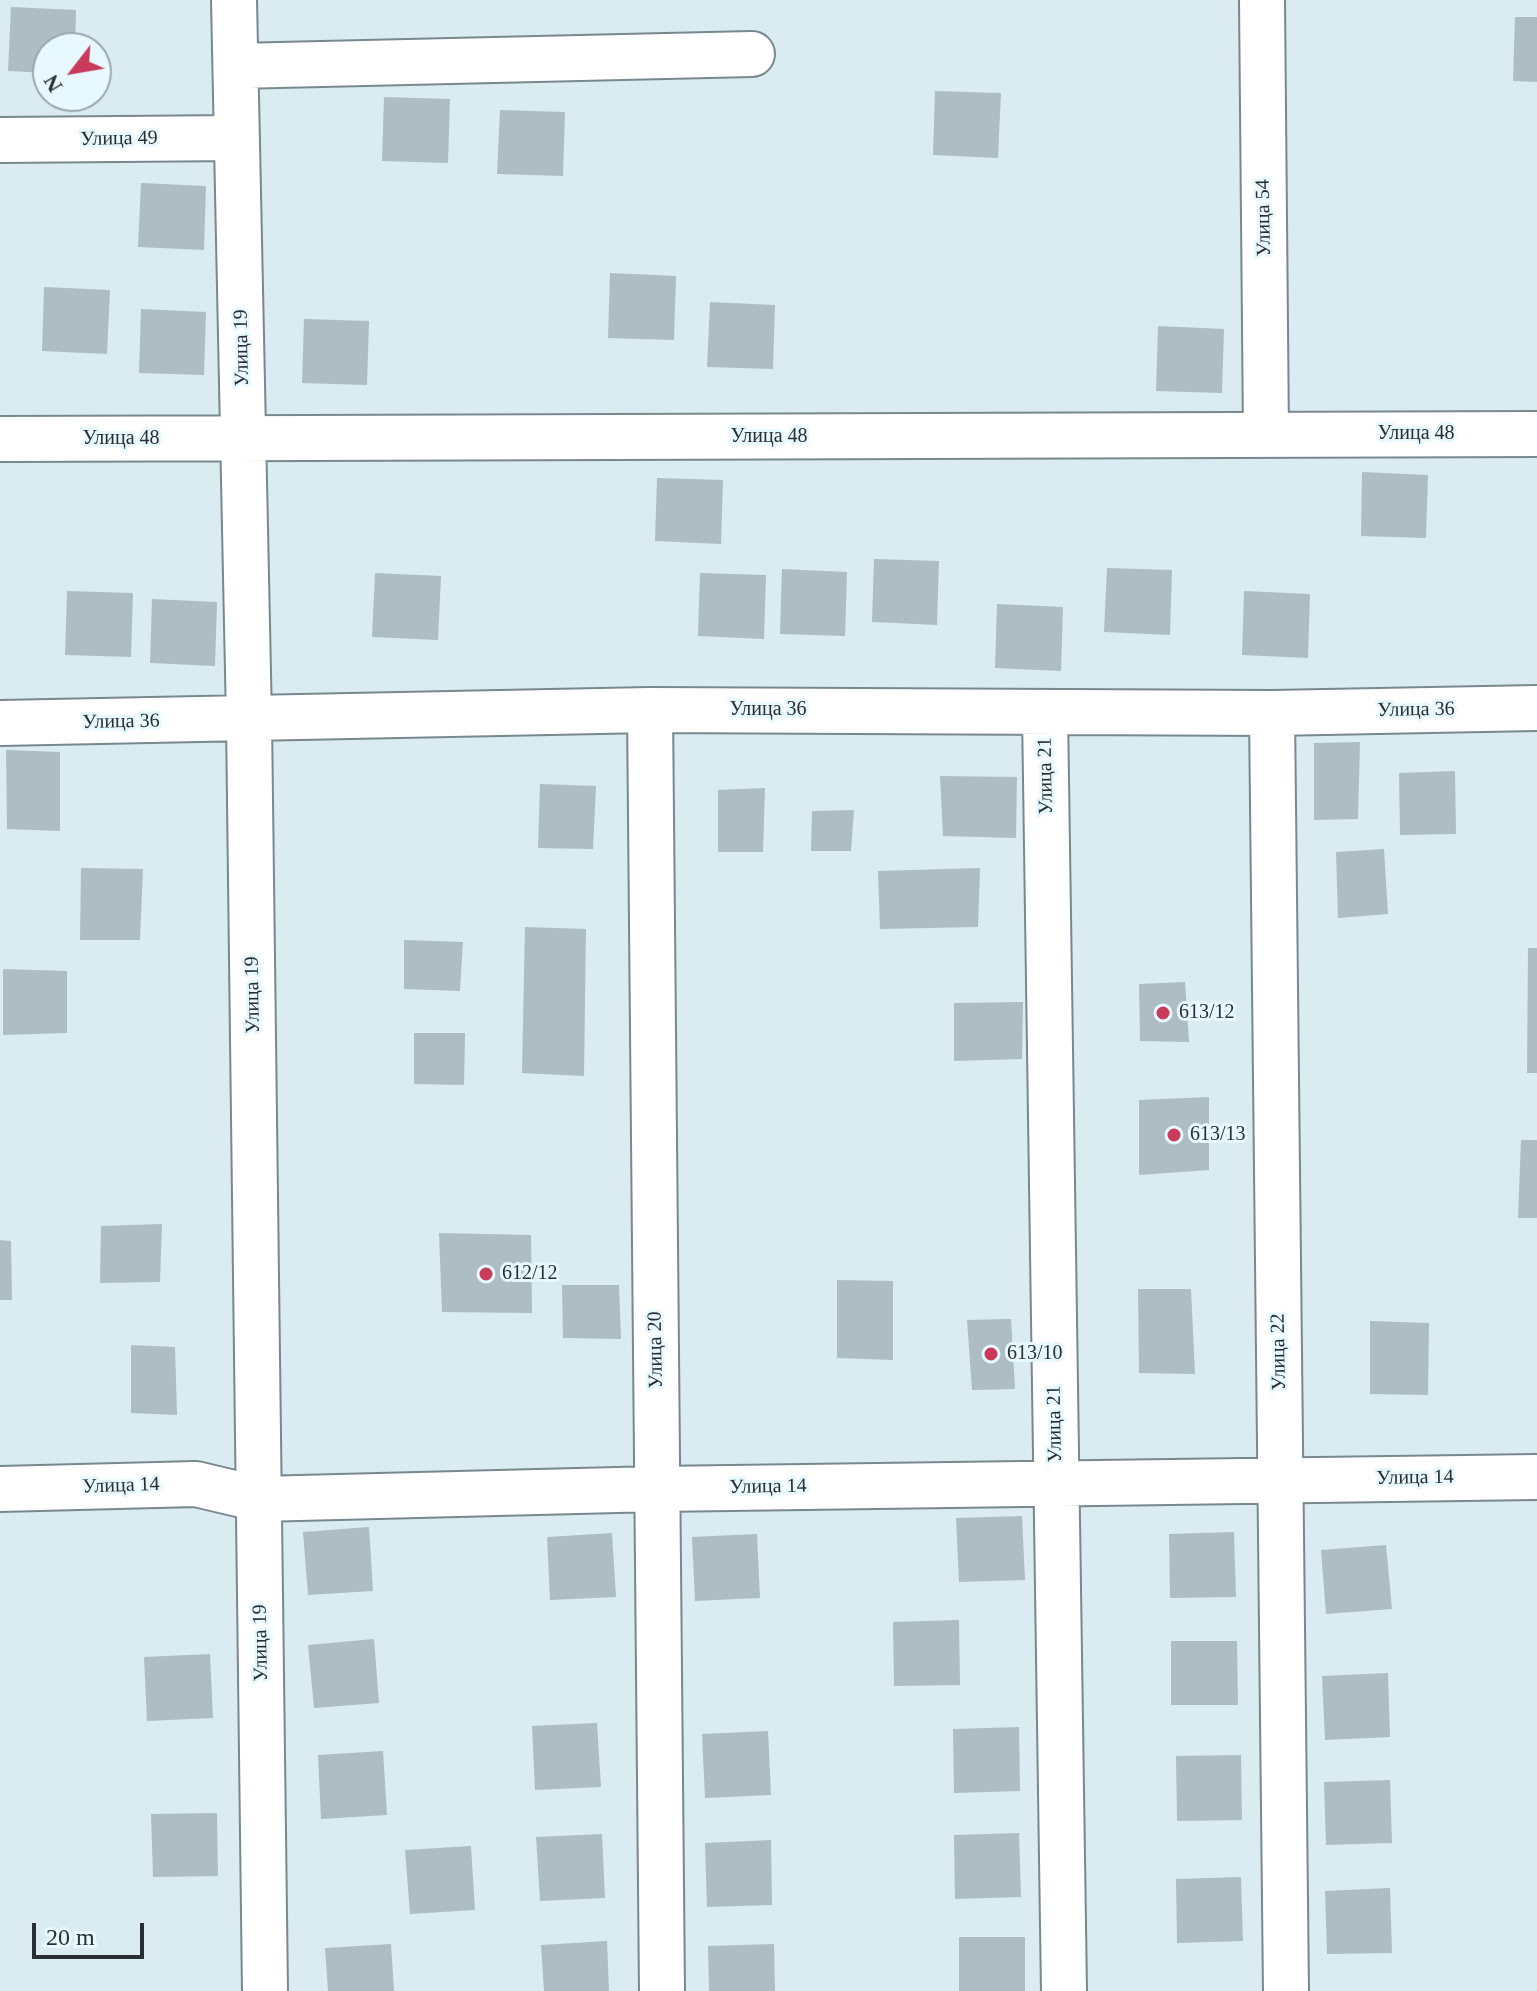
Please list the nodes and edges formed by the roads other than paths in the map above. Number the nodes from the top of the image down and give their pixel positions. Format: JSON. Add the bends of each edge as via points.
{"nodes":[{"id":1,"x":234,"y":0,"type":"edge"},
{"id":2,"x":1262,"y":0,"type":"edge"},
{"id":3,"x":752,"y":54,"type":"dead end"},
{"id":4,"x":236,"y":66,"type":"junction"},
{"id":5,"x":237,"y":138,"type":"junction"},
{"id":6,"x":0,"y":140,"type":"edge"},
{"id":7,"x":1537,"y":434,"type":"edge"},
{"id":8,"x":1266,"y":435,"type":"junction"},
{"id":9,"x":0,"y":439,"type":"edge"},
{"id":10,"x":243,"y":439,"type":"junction"},
{"id":11,"x":1537,"y":708,"type":"edge"},
{"id":12,"x":650,"y":710,"type":"junction"},
{"id":13,"x":1045,"y":712,"type":"junction"},
{"id":14,"x":1272,"y":713,"type":"junction"},
{"id":15,"x":249,"y":720,"type":"junction"},
{"id":16,"x":0,"y":723,"type":"edge"},
{"id":17,"x":1537,"y":1477,"type":"edge"},
{"id":18,"x":1281,"y":1479,"type":"junction"},
{"id":19,"x":1056,"y":1482,"type":"junction"},
{"id":20,"x":0,"y":1489,"type":"edge"},
{"id":21,"x":657,"y":1489,"type":"junction"},
{"id":22,"x":259,"y":1499,"type":"junction"},
{"id":23,"x":265,"y":1991,"type":"edge"},
{"id":24,"x":662,"y":1991,"type":"edge"},
{"id":25,"x":1064,"y":1991,"type":"edge"},
{"id":26,"x":1286,"y":1991,"type":"edge"}],
"edges":[{"from":1,"to":4,"type":"street","name":"Улица 19"},
{"from":2,"to":8,"type":"street","name":"Улица 54"},
{"from":3,"to":4,"type":"street"},
{"from":4,"to":5,"type":"street","name":"Улица 19"},
{"from":5,"to":6,"type":"street","name":"Улица 49"},
{"from":5,"to":10,"type":"street","name":"Улица 19"},
{"from":7,"to":8,"type":"street","name":"Улица 48"},
{"from":8,"to":10,"type":"street","name":"Улица 48"},
{"from":9,"to":10,"type":"street","name":"Улица 48"},
{"from":10,"to":15,"type":"street","name":"Улица 19"},
{"from":11,"to":14,"type":"street","name":"Улица 36"},
{"from":12,"to":13,"type":"street","name":"Улица 36"},
{"from":12,"to":15,"type":"street","name":"Улица 36"},
{"from":12,"to":21,"type":"street","name":"Улица 20"},
{"from":13,"to":14,"type":"street","name":"Улица 36"},
{"from":13,"to":19,"type":"street","name":"Улица 21"},
{"from":14,"to":18,"type":"street","name":"Улица 22"},
{"from":15,"to":16,"type":"street","name":"Улица 36"},
{"from":15,"to":22,"type":"street","name":"Улица 19"},
{"from":17,"to":18,"type":"street","name":"Улица 14"},
{"from":18,"to":19,"type":"street","name":"Улица 14"},
{"from":18,"to":26,"type":"street","name":"Улица 22"},
{"from":19,"to":21,"type":"street","name":"Улица 14"},
{"from":19,"to":25,"type":"street","name":"Улица 21"},
{"from":20,"to":22,"type":"street","name":"Улица 14","via":[[196,1484]]},
{"from":21,"to":22,"type":"street","name":"Улица 14"},
{"from":21,"to":24,"type":"street","name":"Улица 20"},
{"from":22,"to":23,"type":"street","name":"Улица 19"}]}
